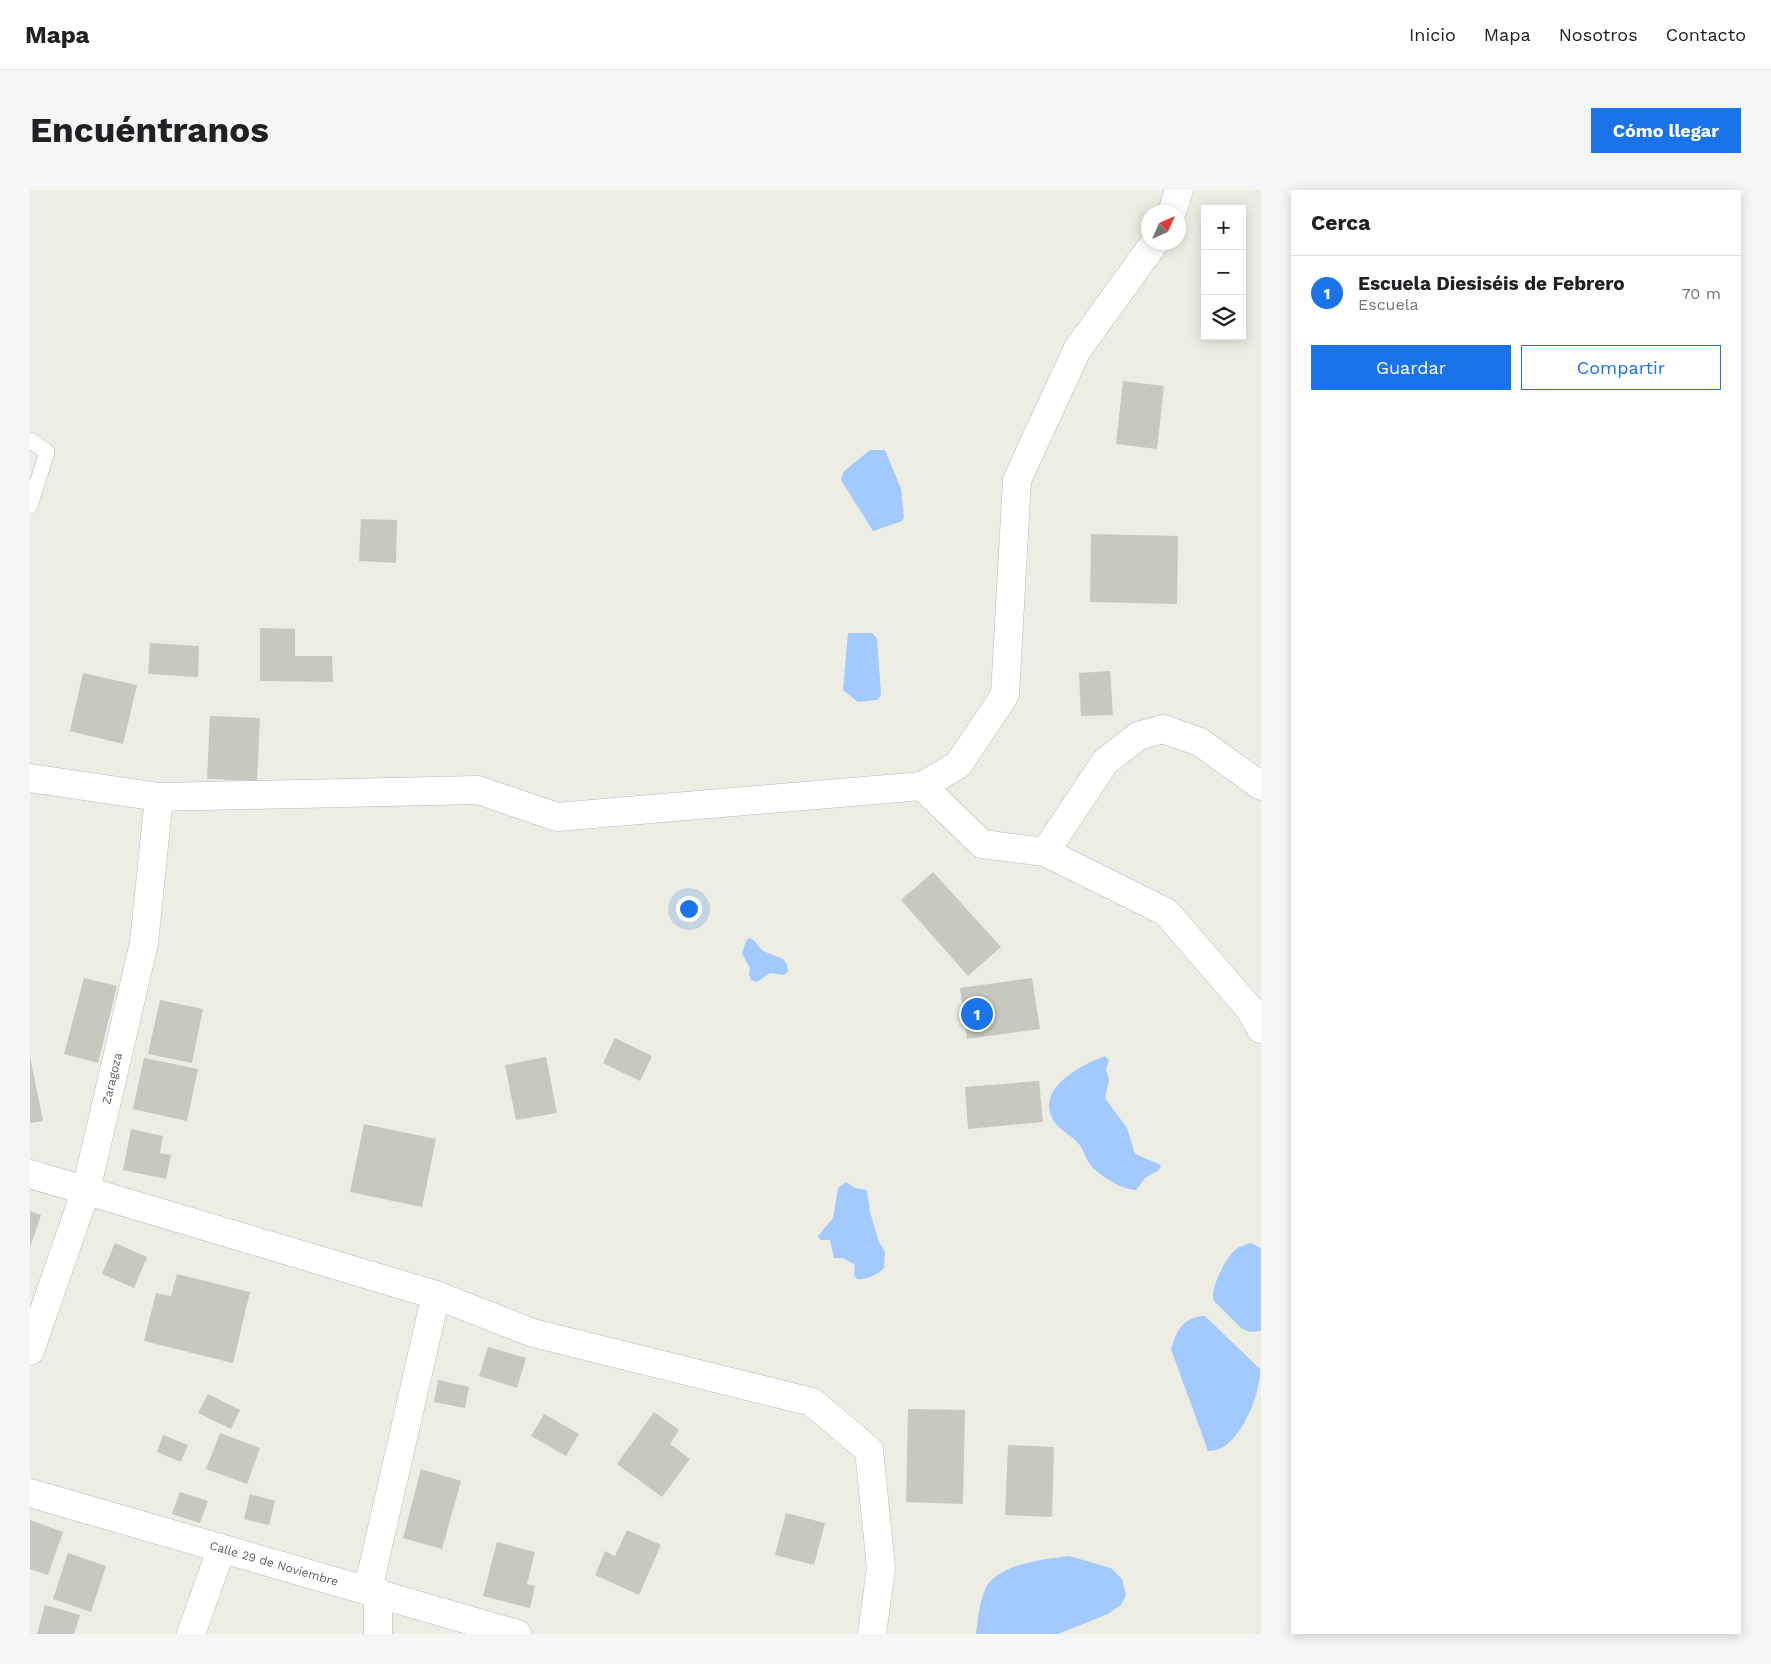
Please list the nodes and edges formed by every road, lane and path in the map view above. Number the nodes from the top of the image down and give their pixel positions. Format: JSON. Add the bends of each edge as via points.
{"nodes":[{"id":1,"x":1179,"y":190,"type":"edge"},
{"id":2,"x":1174,"y":205,"type":"edge"},
{"id":3,"x":1148,"y":250,"type":"edge"},
{"id":4,"x":30,"y":440,"type":"edge"},
{"id":5,"x":30,"y":506,"type":"edge"},
{"id":6,"x":30,"y":778,"type":"edge"},
{"id":7,"x":922,"y":786,"type":"junction"},
{"id":8,"x":1261,"y":786,"type":"edge"},
{"id":9,"x":159,"y":797,"type":"junction"},
{"id":10,"x":1045,"y":852,"type":"junction"},
{"id":11,"x":1261,"y":1028,"type":"edge"},
{"id":12,"x":30,"y":1174,"type":"edge"},
{"id":13,"x":86,"y":1190,"type":"junction"},
{"id":14,"x":436,"y":1296,"type":"junction"},
{"id":15,"x":30,"y":1351,"type":"edge"},
{"id":16,"x":30,"y":1493,"type":"edge"},
{"id":17,"x":221,"y":1550,"type":"junction"},
{"id":18,"x":373,"y":1591,"type":"junction"},
{"id":19,"x":191,"y":1634,"type":"edge"},
{"id":20,"x":378,"y":1634,"type":"edge"},
{"id":21,"x":516,"y":1634,"type":"edge"},
{"id":22,"x":872,"y":1634,"type":"edge"}],
"edges":[{"from":1,"to":2,"type":"street"},
{"from":3,"to":7,"type":"street","via":[[1077,350],[1018,480],[1005,696],[958,765]]},
{"from":4,"to":5,"type":"lane","via":[[48,452]]},
{"from":6,"to":9,"type":"street"},
{"from":7,"to":9,"type":"street","via":[[557,817],[478,790]]},
{"from":7,"to":10,"type":"street","via":[[982,844]]},
{"from":8,"to":10,"type":"street","via":[[1200,742],[1163,729],[1138,736],[1106,762]]},
{"from":9,"to":13,"type":"street","name":"Zaragoza","via":[[144,943]]},
{"from":10,"to":11,"type":"street","via":[[1166,912],[1249,1008]]},
{"from":12,"to":13,"type":"street"},
{"from":13,"to":14,"type":"street"},
{"from":13,"to":15,"type":"street","name":"Zaragoza"},
{"from":14,"to":18,"type":"street"},
{"from":14,"to":22,"type":"street","via":[[533,1332],[812,1402],[868,1450],[881,1568]]},
{"from":16,"to":17,"type":"street","name":"Calle 29 de Noviembre"},
{"from":17,"to":18,"type":"street","name":"Calle 29 de Noviembre"},
{"from":17,"to":19,"type":"street"},
{"from":18,"to":20,"type":"street"},
{"from":18,"to":21,"type":"street","name":"Calle 29 de Noviembre"}]}
